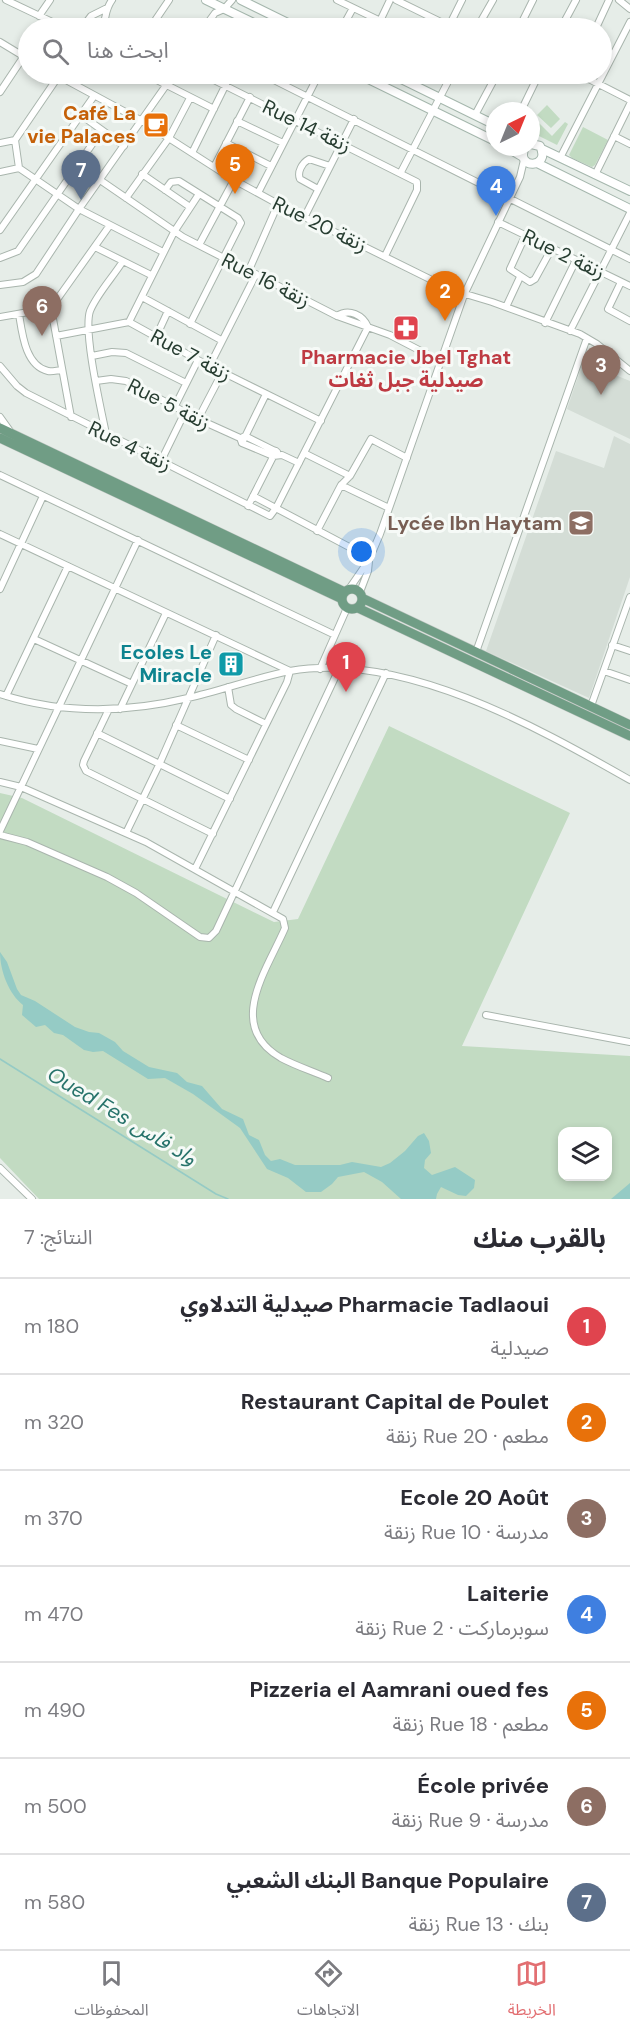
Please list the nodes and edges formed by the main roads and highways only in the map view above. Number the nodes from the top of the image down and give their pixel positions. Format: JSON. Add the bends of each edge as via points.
{"nodes":[{"id":1,"x":0,"y":428,"type":"edge"},
{"id":2,"x":0,"y":438,"type":"edge"},
{"id":3,"x":345,"y":593,"type":"junction"},
{"id":4,"x":361,"y":595,"type":"junction"},
{"id":5,"x":358,"y":608,"type":"junction"},
{"id":6,"x":630,"y":725,"type":"edge"},
{"id":7,"x":630,"y":735,"type":"edge"}],
"edges":[{"from":1,"to":3,"type":"main road"},
{"from":2,"to":3,"type":"main road"},
{"from":3,"to":4,"type":"main road","via":[[355,589]]},
{"from":3,"to":5,"type":"main road","via":[[347,608]]},
{"from":4,"to":5,"type":"main road"},
{"from":4,"to":6,"type":"main road"},
{"from":5,"to":7,"type":"main road"}]}
